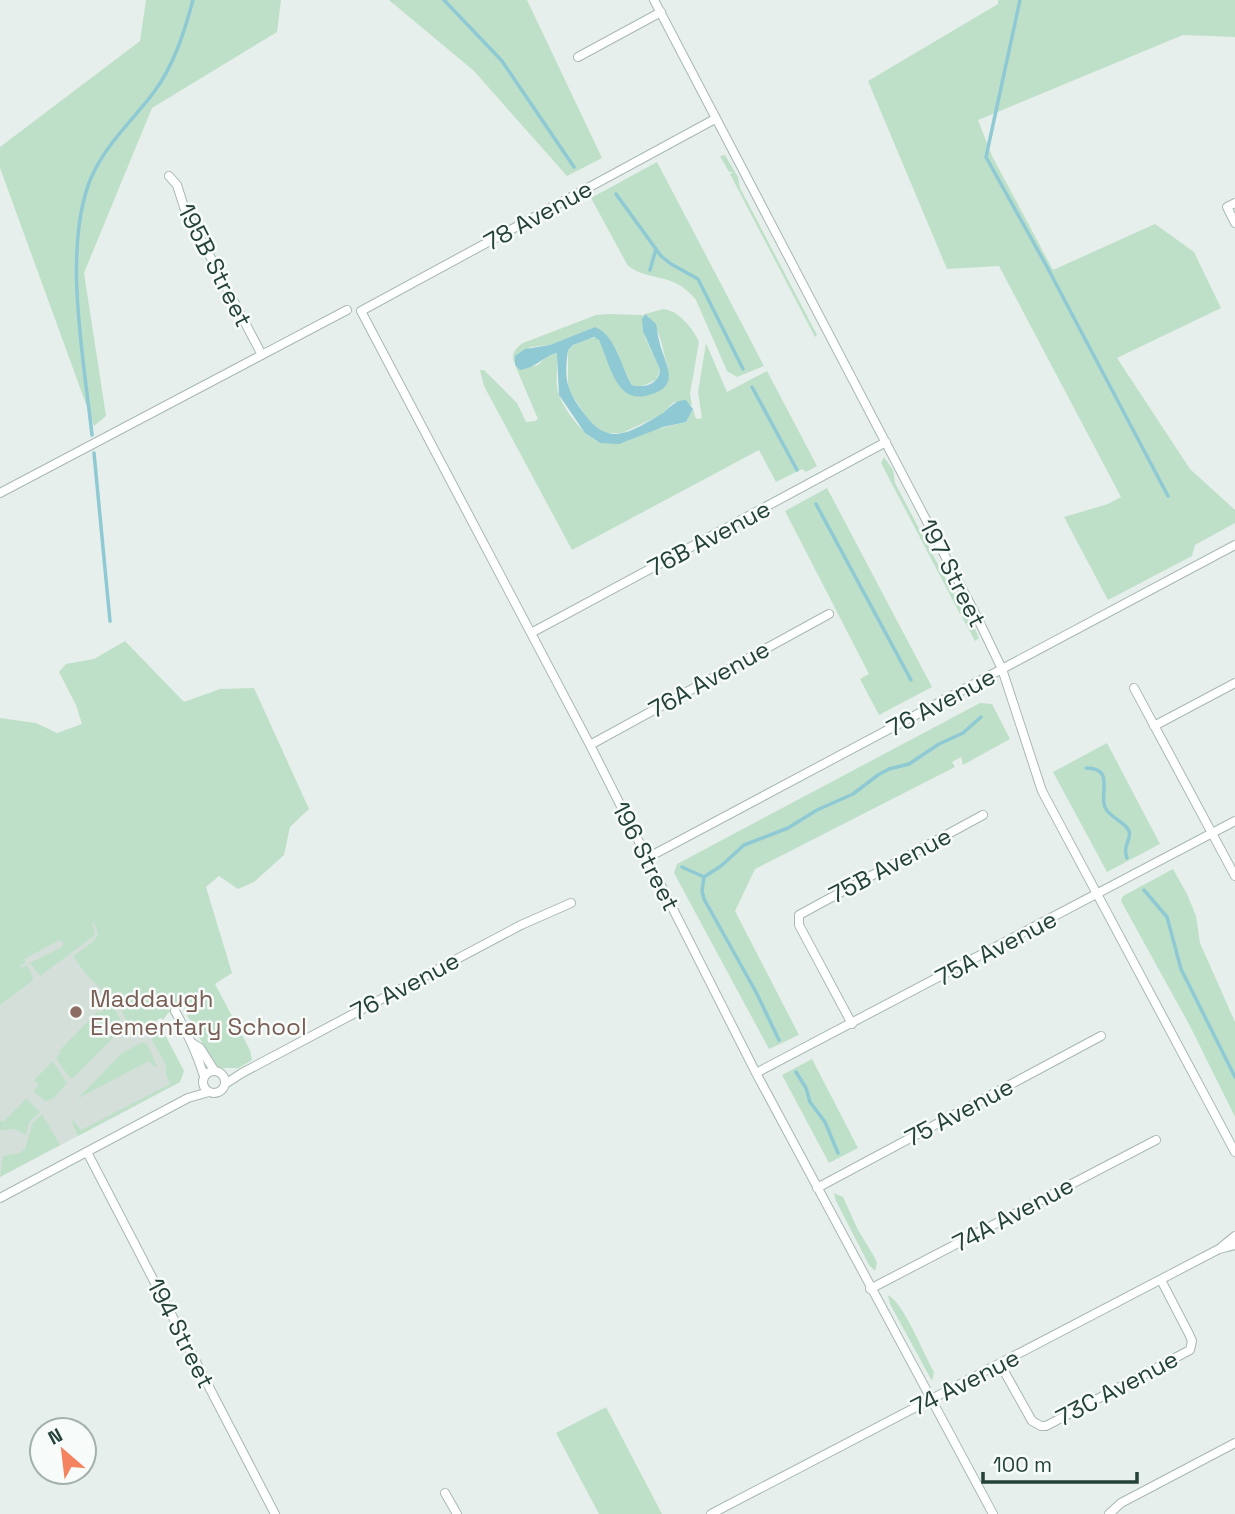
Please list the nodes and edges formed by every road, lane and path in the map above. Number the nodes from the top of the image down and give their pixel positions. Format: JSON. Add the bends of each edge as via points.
{"nodes":[{"id":1,"x":654,"y":0,"type":"edge"},
{"id":2,"x":660,"y":12,"type":"junction"},
{"id":3,"x":578,"y":57,"type":"dead end"},
{"id":4,"x":715,"y":119,"type":"junction"},
{"id":5,"x":169,"y":176,"type":"dead end"},
{"id":6,"x":1231,"y":205,"type":"edge"},
{"id":7,"x":1235,"y":223,"type":"edge"},
{"id":8,"x":347,"y":310,"type":"dead end"},
{"id":9,"x":361,"y":311,"type":"joint"},
{"id":10,"x":262,"y":355,"type":"junction"},
{"id":11,"x":886,"y":442,"type":"junction"},
{"id":12,"x":0,"y":493,"type":"edge"},
{"id":13,"x":1235,"y":545,"type":"edge"},
{"id":14,"x":829,"y":614,"type":"dead end"},
{"id":15,"x":531,"y":633,"type":"junction"},
{"id":16,"x":1002,"y":669,"type":"junction"},
{"id":17,"x":1235,"y":683,"type":"edge"},
{"id":18,"x":1134,"y":688,"type":"dead end"},
{"id":19,"x":1154,"y":726,"type":"junction"},
{"id":20,"x":590,"y":745,"type":"junction"},
{"id":21,"x":983,"y":815,"type":"dead end"},
{"id":22,"x":1235,"y":821,"type":"edge"},
{"id":23,"x":1212,"y":833,"type":"junction"},
{"id":24,"x":647,"y":858,"type":"junction"},
{"id":25,"x":1235,"y":876,"type":"edge"},
{"id":26,"x":1098,"y":893,"type":"junction"},
{"id":27,"x":571,"y":903,"type":"dead end"},
{"id":28,"x":176,"y":1011,"type":"dead end"},
{"id":29,"x":852,"y":1024,"type":"junction"},
{"id":30,"x":1101,"y":1037,"type":"dead end"},
{"id":31,"x":192,"y":1043,"type":"junction"},
{"id":32,"x":214,"y":1070,"type":"junction"},
{"id":33,"x":755,"y":1073,"type":"junction"},
{"id":34,"x":224,"y":1080,"type":"junction"},
{"id":35,"x":205,"y":1085,"type":"junction"},
{"id":36,"x":1156,"y":1140,"type":"dead end"},
{"id":37,"x":87,"y":1152,"type":"junction"},
{"id":38,"x":1235,"y":1152,"type":"edge"},
{"id":39,"x":817,"y":1188,"type":"junction"},
{"id":40,"x":0,"y":1198,"type":"edge"},
{"id":41,"x":1235,"y":1236,"type":"edge"},
{"id":42,"x":1235,"y":1245,"type":"edge"},
{"id":43,"x":1219,"y":1249,"type":"junction"},
{"id":44,"x":1161,"y":1280,"type":"junction"},
{"id":45,"x":870,"y":1289,"type":"junction"},
{"id":46,"x":1000,"y":1364,"type":"junction"},
{"id":47,"x":930,"y":1400,"type":"junction"},
{"id":48,"x":1235,"y":1443,"type":"edge"},
{"id":49,"x":445,"y":1493,"type":"dead end"},
{"id":50,"x":275,"y":1514,"type":"edge"},
{"id":51,"x":457,"y":1514,"type":"edge"},
{"id":52,"x":711,"y":1514,"type":"edge"},
{"id":53,"x":993,"y":1514,"type":"edge"},
{"id":54,"x":1108,"y":1514,"type":"edge"}],
"edges":[{"from":1,"to":2,"type":"street","name":"197 Street"},
{"from":2,"to":3,"type":"street"},
{"from":2,"to":4,"type":"street","name":"197 Street"},
{"from":4,"to":9,"type":"street","name":"78 Avenue"},
{"from":4,"to":11,"type":"street","name":"197 Street"},
{"from":5,"to":10,"type":"street","name":"195B Street"},
{"from":6,"to":7,"type":"street"},
{"from":8,"to":10,"type":"street"},
{"from":9,"to":15,"type":"street","name":"196 Street"},
{"from":10,"to":12,"type":"street"},
{"from":11,"to":15,"type":"street","name":"76B Avenue"},
{"from":11,"to":16,"type":"street","name":"197 Street"},
{"from":13,"to":16,"type":"street","name":"76 Avenue"},
{"from":14,"to":20,"type":"street","name":"76A Avenue"},
{"from":15,"to":20,"type":"street","name":"196 Street"},
{"from":16,"to":24,"type":"street","name":"76 Avenue"},
{"from":16,"to":26,"type":"street","name":"197 Street","via":[[1039,783]]},
{"from":17,"to":19,"type":"street"},
{"from":18,"to":19,"type":"street"},
{"from":19,"to":23,"type":"street"},
{"from":20,"to":24,"type":"street","name":"196 Street"},
{"from":21,"to":29,"type":"street","name":"75B Avenue","via":[[798,917]]},
{"from":22,"to":23,"type":"street","name":"75A Avenue"},
{"from":23,"to":25,"type":"street"},
{"from":23,"to":26,"type":"street","name":"75A Avenue"},
{"from":24,"to":33,"type":"street","name":"196 Street"},
{"from":26,"to":29,"type":"street","name":"75A Avenue"},
{"from":26,"to":38,"type":"street","name":"197 Street"},
{"from":27,"to":34,"type":"street","name":"76 Avenue"},
{"from":28,"to":31,"type":"street"},
{"from":29,"to":33,"type":"street","name":"75A Avenue"},
{"from":30,"to":39,"type":"street","name":"75 Avenue"},
{"from":31,"to":32,"type":"street"},
{"from":31,"to":35,"type":"street"},
{"from":32,"to":34,"type":"street"},
{"from":32,"to":35,"type":"street","via":[[208,1072]]},
{"from":33,"to":39,"type":"street","name":"196 Street"},
{"from":34,"to":35,"type":"street","name":"76 Avenue","via":[[217,1093]]},
{"from":35,"to":37,"type":"street"},
{"from":36,"to":45,"type":"street","name":"74A Avenue"},
{"from":37,"to":40,"type":"street"},
{"from":37,"to":50,"type":"street","name":"194 Street"},
{"from":39,"to":45,"type":"street","name":"196 Street"},
{"from":41,"to":43,"type":"street","name":"74 Avenue"},
{"from":42,"to":43,"type":"street","name":"74 Avenue"},
{"from":43,"to":44,"type":"street","name":"74 Avenue"},
{"from":44,"to":46,"type":"street","name":"74 Avenue"},
{"from":44,"to":46,"type":"street","name":"73C Avenue","via":[[1192,1341],[1190,1350],[1046,1426],[1032,1421]]},
{"from":45,"to":47,"type":"street","name":"196 Street"},
{"from":46,"to":47,"type":"street","name":"74 Avenue"},
{"from":47,"to":52,"type":"street","name":"74 Avenue"},
{"from":47,"to":53,"type":"street","name":"196 Street"},
{"from":48,"to":54,"type":"street"},
{"from":49,"to":51,"type":"street"}]}
